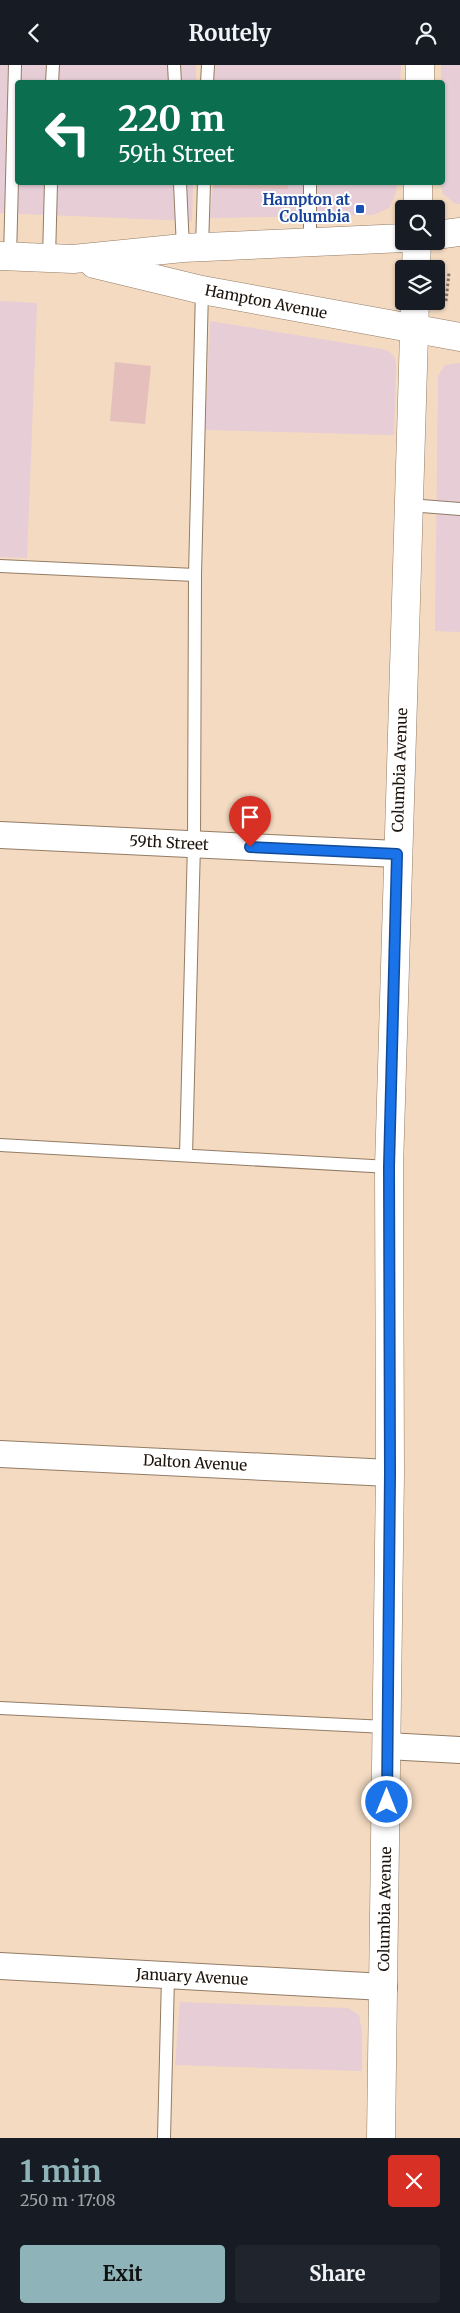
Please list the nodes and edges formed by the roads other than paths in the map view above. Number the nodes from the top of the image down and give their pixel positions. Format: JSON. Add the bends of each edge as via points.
{"nodes":[{"id":1,"x":15,"y":65,"type":"edge"},
{"id":2,"x":53,"y":65,"type":"edge"},
{"id":3,"x":174,"y":65,"type":"edge"},
{"id":4,"x":208,"y":65,"type":"edge"},
{"id":5,"x":420,"y":65,"type":"edge"},
{"id":6,"x":52,"y":80,"type":"edge"},
{"id":7,"x":175,"y":80,"type":"edge"},
{"id":8,"x":207,"y":80,"type":"edge"},
{"id":9,"x":420,"y":80,"type":"edge"},
{"id":10,"x":14,"y":183,"type":"edge"},
{"id":11,"x":51,"y":185,"type":"edge"},
{"id":12,"x":180,"y":185,"type":"edge"},
{"id":13,"x":204,"y":185,"type":"edge"},
{"id":14,"x":310,"y":185,"type":"edge"},
{"id":15,"x":418,"y":185,"type":"edge"},
{"id":16,"x":418,"y":200,"type":"edge"},
{"id":17,"x":460,"y":232,"type":"edge"},
{"id":18,"x":445,"y":234,"type":"edge"},
{"id":19,"x":395,"y":238,"type":"edge"},
{"id":20,"x":310,"y":243,"type":"junction"},
{"id":21,"x":193,"y":248,"type":"junction"},
{"id":22,"x":5,"y":256,"type":"edge"},
{"id":23,"x":61,"y":259,"type":"junction"},
{"id":24,"x":202,"y":290,"type":"junction"},
{"id":25,"x":415,"y":310,"type":"edge"},
{"id":26,"x":414,"y":330,"type":"junction"},
{"id":27,"x":460,"y":337,"type":"edge"},
{"id":28,"x":409,"y":505,"type":"junction"},
{"id":29,"x":460,"y":509,"type":"edge"},
{"id":30,"x":0,"y":566,"type":"edge"},
{"id":31,"x":195,"y":575,"type":"junction"},
{"id":32,"x":0,"y":835,"type":"edge"},
{"id":33,"x":194,"y":844,"type":"junction"},
{"id":34,"x":397,"y":854,"type":"junction"},
{"id":35,"x":0,"y":1145,"type":"edge"},
{"id":36,"x":186,"y":1155,"type":"junction"},
{"id":37,"x":389,"y":1167,"type":"junction"},
{"id":38,"x":0,"y":1454,"type":"edge"},
{"id":39,"x":390,"y":1473,"type":"junction"},
{"id":40,"x":0,"y":1708,"type":"edge"},
{"id":41,"x":387,"y":1737,"type":"junction"},
{"id":42,"x":460,"y":1750,"type":"edge"},
{"id":43,"x":0,"y":1966,"type":"edge"},
{"id":44,"x":168,"y":1977,"type":"junction"},
{"id":45,"x":384,"y":1987,"type":"junction"},
{"id":46,"x":164,"y":2138,"type":"edge"},
{"id":47,"x":381,"y":2138,"type":"edge"}],
"edges":[{"from":1,"to":10,"type":"lane"},
{"from":2,"to":6,"type":"lane"},
{"from":3,"to":7,"type":"lane"},
{"from":4,"to":8,"type":"lane"},
{"from":5,"to":9,"type":"street"},
{"from":10,"to":22,"type":"lane"},
{"from":11,"to":23,"type":"lane"},
{"from":12,"to":21,"type":"lane"},
{"from":13,"to":21,"type":"lane"},
{"from":14,"to":20,"type":"lane"},
{"from":15,"to":16,"type":"street"},
{"from":17,"to":18,"type":"street"},
{"from":19,"to":20,"type":"street","name":"Hampton Avenue"},
{"from":20,"to":21,"type":"street","name":"Hampton Avenue"},
{"from":21,"to":23,"type":"street","name":"Hampton Avenue"},
{"from":22,"to":23,"type":"street","name":"Hampton Avenue"},
{"from":23,"to":24,"type":"street","name":"Hampton Avenue"},
{"from":24,"to":26,"type":"street","name":"Hampton Avenue"},
{"from":24,"to":31,"type":"lane"},
{"from":25,"to":26,"type":"street","name":"Columbia Avenue"},
{"from":26,"to":27,"type":"street","name":"Hampton Avenue"},
{"from":26,"to":28,"type":"street","name":"Columbia Avenue"},
{"from":28,"to":29,"type":"lane"},
{"from":28,"to":34,"type":"street","name":"Columbia Avenue"},
{"from":30,"to":31,"type":"lane"},
{"from":31,"to":33,"type":"lane"},
{"from":32,"to":33,"type":"street","name":"59th Street"},
{"from":33,"to":34,"type":"street","name":"59th Street"},
{"from":33,"to":36,"type":"lane"},
{"from":34,"to":37,"type":"street","name":"Columbia Avenue"},
{"from":35,"to":36,"type":"lane"},
{"from":36,"to":37,"type":"lane"},
{"from":37,"to":39,"type":"street","name":"Columbia Avenue"},
{"from":38,"to":39,"type":"street","name":"Dalton Avenue"},
{"from":39,"to":41,"type":"street","name":"Columbia Avenue"},
{"from":40,"to":41,"type":"lane"},
{"from":41,"to":42,"type":"street"},
{"from":41,"to":45,"type":"street","name":"Columbia Avenue"},
{"from":43,"to":44,"type":"street","name":"January Avenue"},
{"from":44,"to":45,"type":"street","name":"January Avenue"},
{"from":44,"to":46,"type":"lane"},
{"from":45,"to":47,"type":"street","name":"Columbia Avenue"}]}
